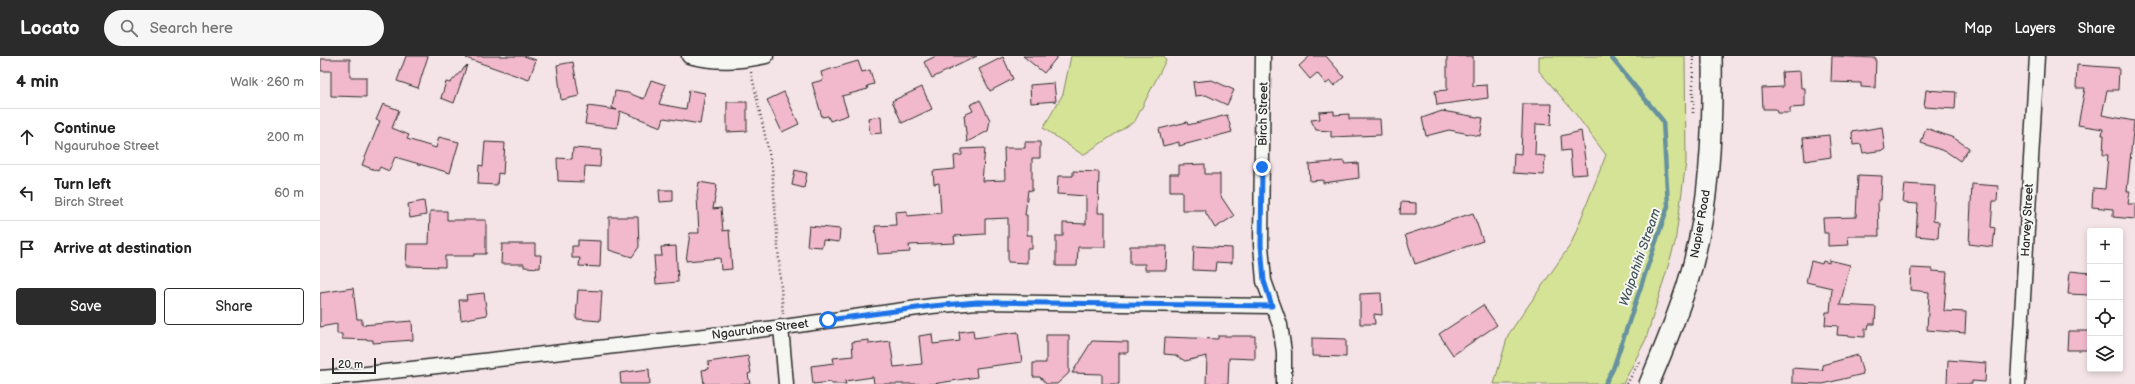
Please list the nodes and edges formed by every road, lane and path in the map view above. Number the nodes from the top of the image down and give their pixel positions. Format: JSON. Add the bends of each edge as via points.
{"nodes":[{"id":1,"x":689,"y":56,"type":"edge"},
{"id":2,"x":766,"y":56,"type":"edge"},
{"id":3,"x":1263,"y":56,"type":"edge"},
{"id":4,"x":1693,"y":56,"type":"edge"},
{"id":5,"x":1712,"y":56,"type":"edge"},
{"id":6,"x":2037,"y":56,"type":"edge"},
{"id":7,"x":749,"y":60,"type":"junction"},
{"id":8,"x":1693,"y":118,"type":"dead end"},
{"id":9,"x":1272,"y":306,"type":"junction"},
{"id":10,"x":782,"y":327,"type":"junction"},
{"id":11,"x":1640,"y":359,"type":"dead end"},
{"id":12,"x":320,"y":378,"type":"edge"},
{"id":13,"x":786,"y":384,"type":"edge"},
{"id":14,"x":1284,"y":384,"type":"edge"},
{"id":15,"x":1627,"y":384,"type":"edge"},
{"id":16,"x":1649,"y":384,"type":"edge"},
{"id":17,"x":2018,"y":384,"type":"edge"}],
"edges":[{"from":1,"to":7,"type":"street","via":[[713,61]]},
{"from":2,"to":7,"type":"street"},
{"from":3,"to":9,"type":"street","name":"Birch Street","via":[[1261,245],[1264,281]]},
{"from":4,"to":8,"type":"path"},
{"from":5,"to":16,"type":"main road","name":"Napier Road","via":[[1708,176],[1700,233],[1687,284]]},
{"from":6,"to":17,"type":"street","name":"Harvey Street"},
{"from":7,"to":10,"type":"path","via":[[772,167]]},
{"from":9,"to":10,"type":"street","name":"Ngauruhoe Street","via":[[977,302]]},
{"from":9,"to":14,"type":"street","name":"Birch Street","via":[[1280,326],[1284,352]]},
{"from":10,"to":12,"type":"street","name":"Ngauruhoe Street"},
{"from":10,"to":13,"type":"street"},
{"from":11,"to":15,"type":"path"}]}
